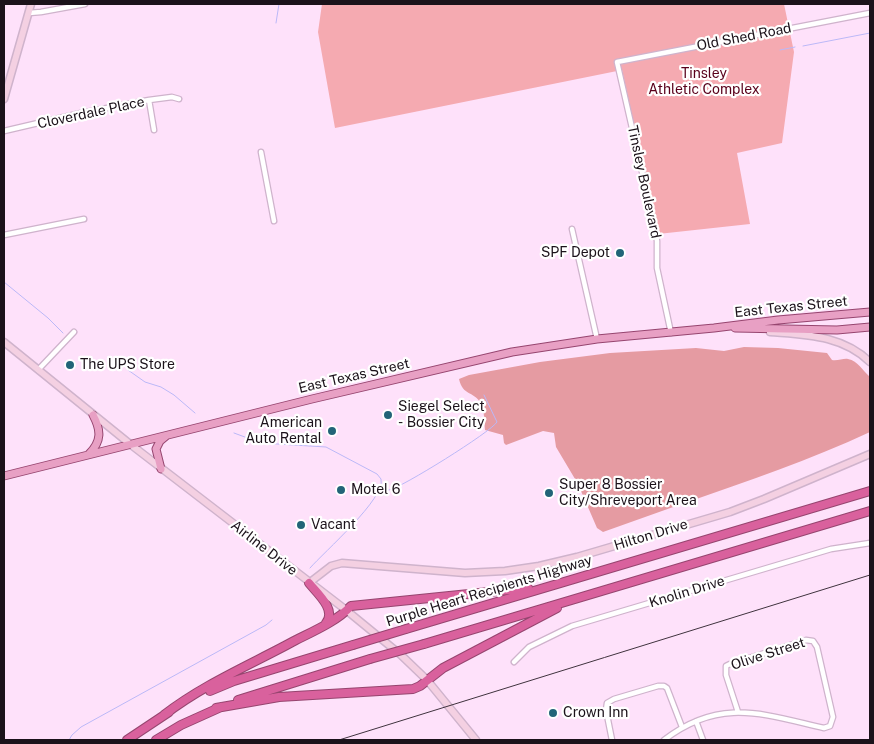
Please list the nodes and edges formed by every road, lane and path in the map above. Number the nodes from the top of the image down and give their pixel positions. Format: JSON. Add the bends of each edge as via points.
{"nodes":[{"id":1,"x":32,"y":4,"type":"edge"},
{"id":2,"x":85,"y":4,"type":"edge"},
{"id":3,"x":29,"y":13,"type":"junction"},
{"id":4,"x":870,"y":13,"type":"edge"},
{"id":5,"x":617,"y":62,"type":"joint"},
{"id":6,"x":4,"y":99,"type":"edge"},
{"id":7,"x":179,"y":99,"type":"dead end"},
{"id":8,"x":149,"y":100,"type":"junction"},
{"id":9,"x":154,"y":130,"type":"dead end"},
{"id":10,"x":4,"y":131,"type":"edge"},
{"id":11,"x":260,"y":152,"type":"dead end"},
{"id":12,"x":84,"y":219,"type":"dead end"},
{"id":13,"x":274,"y":221,"type":"dead end"},
{"id":14,"x":572,"y":229,"type":"dead end"},
{"id":15,"x":4,"y":235,"type":"edge"},
{"id":16,"x":870,"y":312,"type":"edge"},
{"id":17,"x":870,"y":327,"type":"edge"},
{"id":18,"x":714,"y":328,"type":"junction"},
{"id":19,"x":742,"y":328,"type":"junction"},
{"id":20,"x":74,"y":332,"type":"dead end"},
{"id":21,"x":671,"y":332,"type":"junction"},
{"id":22,"x":597,"y":339,"type":"junction"},
{"id":23,"x":4,"y":342,"type":"edge"},
{"id":24,"x":870,"y":362,"type":"edge"},
{"id":25,"x":38,"y":370,"type":"junction"},
{"id":26,"x":93,"y":415,"type":"junction"},
{"id":27,"x":168,"y":435,"type":"junction"},
{"id":28,"x":130,"y":444,"type":"junction"},
{"id":29,"x":89,"y":454,"type":"junction"},
{"id":30,"x":870,"y":454,"type":"edge"},
{"id":31,"x":161,"y":469,"type":"junction"},
{"id":32,"x":4,"y":476,"type":"edge"},
{"id":33,"x":870,"y":491,"type":"edge"},
{"id":34,"x":870,"y":511,"type":"edge"},
{"id":35,"x":870,"y":543,"type":"edge"},
{"id":36,"x":569,"y":580,"type":"junction"},
{"id":37,"x":309,"y":582,"type":"junction"},
{"id":38,"x":614,"y":587,"type":"junction"},
{"id":39,"x":346,"y":610,"type":"junction"},
{"id":40,"x":317,"y":629,"type":"junction"},
{"id":41,"x":514,"y":662,"type":"dead end"},
{"id":42,"x":427,"y":680,"type":"junction"},
{"id":43,"x":216,"y":708,"type":"junction"},
{"id":44,"x":738,"y":712,"type":"junction"},
{"id":45,"x":164,"y":715,"type":"junction"},
{"id":46,"x":696,"y":721,"type":"junction"},
{"id":47,"x":682,"y":727,"type":"junction"},
{"id":48,"x":127,"y":740,"type":"edge"},
{"id":49,"x":156,"y":740,"type":"edge"},
{"id":50,"x":476,"y":740,"type":"edge"},
{"id":51,"x":612,"y":740,"type":"edge"},
{"id":52,"x":664,"y":740,"type":"edge"},
{"id":53,"x":703,"y":740,"type":"edge"}],
"edges":[{"from":1,"to":3,"type":"main road"},
{"from":2,"to":3,"type":"street"},
{"from":3,"to":6,"type":"main road"},
{"from":4,"to":5,"type":"street","name":"Old Shed Road"},
{"from":5,"to":21,"type":"street","name":"Tinsley Boulevard","via":[[655,228],[657,268]]},
{"from":7,"to":8,"type":"street","name":"Cloverdale Place"},
{"from":8,"to":9,"type":"street"},
{"from":8,"to":10,"type":"street","name":"Cloverdale Place"},
{"from":11,"to":13,"type":"street"},
{"from":12,"to":15,"type":"street"},
{"from":14,"to":22,"type":"street"},
{"from":16,"to":18,"type":"main road","name":"East Texas Street"},
{"from":17,"to":19,"type":"main road","name":"East Texas Street","via":[[838,330]]},
{"from":18,"to":19,"type":"main road","name":"East Texas Street"},
{"from":18,"to":21,"type":"main road","name":"East Texas Street"},
{"from":19,"to":24,"type":"main road","via":[[817,336],[842,343]]},
{"from":20,"to":25,"type":"street"},
{"from":21,"to":22,"type":"main road","name":"East Texas Street"},
{"from":22,"to":27,"type":"main road","name":"East Texas Street","via":[[483,358]]},
{"from":23,"to":25,"type":"main road","name":"Airline Drive"},
{"from":25,"to":26,"type":"main road","name":"Airline Drive"},
{"from":26,"to":28,"type":"main road","name":"Airline Drive"},
{"from":26,"to":29,"type":"main road","via":[[100,437]]},
{"from":27,"to":28,"type":"main road","name":"East Texas Street"},
{"from":27,"to":31,"type":"main road","via":[[156,448]]},
{"from":28,"to":29,"type":"main road","name":"East Texas Street"},
{"from":28,"to":31,"type":"main road","name":"Airline Drive"},
{"from":29,"to":32,"type":"main road","name":"East Texas Street"},
{"from":30,"to":37,"type":"main road","name":"Hilton Drive","via":[[742,507],[554,563],[466,573],[342,563],[331,566]]},
{"from":31,"to":37,"type":"main road","name":"Airline Drive"},
{"from":33,"to":36,"type":"highway","name":"Purple Heart Recipients Highway"},
{"from":34,"to":38,"type":"highway"},
{"from":35,"to":41,"type":"street","name":"Knolin Drive","via":[[832,549],[572,626],[529,647]]},
{"from":36,"to":39,"type":"highway","via":[[512,590],[355,604]]},
{"from":36,"to":45,"type":"highway","name":"Purple Heart Recipients Highway","bridge":true,"via":[[234,681]]},
{"from":37,"to":39,"type":"main road","name":"Airline Drive"},
{"from":37,"to":40,"type":"highway","via":[[330,614]]},
{"from":38,"to":42,"type":"highway","via":[[551,611],[443,668]]},
{"from":38,"to":43,"type":"highway","bridge":true},
{"from":39,"to":40,"type":"highway"},
{"from":39,"to":42,"type":"main road","name":"Airline Drive"},
{"from":40,"to":45,"type":"highway","via":[[197,692]]},
{"from":42,"to":43,"type":"highway","via":[[413,688],[286,696]]},
{"from":42,"to":50,"type":"main road","name":"Airline Drive"},
{"from":43,"to":49,"type":"highway"},
{"from":44,"to":44,"type":"street","name":"Olive Street","via":[[725,669],[730,664],[806,640],[813,641],[817,646],[833,717],[830,726],[824,728]]},
{"from":44,"to":46,"type":"street","via":[[716,714]]},
{"from":45,"to":48,"type":"highway","name":"Purple Heart Recipients Highway"},
{"from":46,"to":47,"type":"street"},
{"from":46,"to":53,"type":"street"},
{"from":47,"to":51,"type":"street","via":[[668,690],[658,686],[607,704]]},
{"from":47,"to":52,"type":"street"}]}
